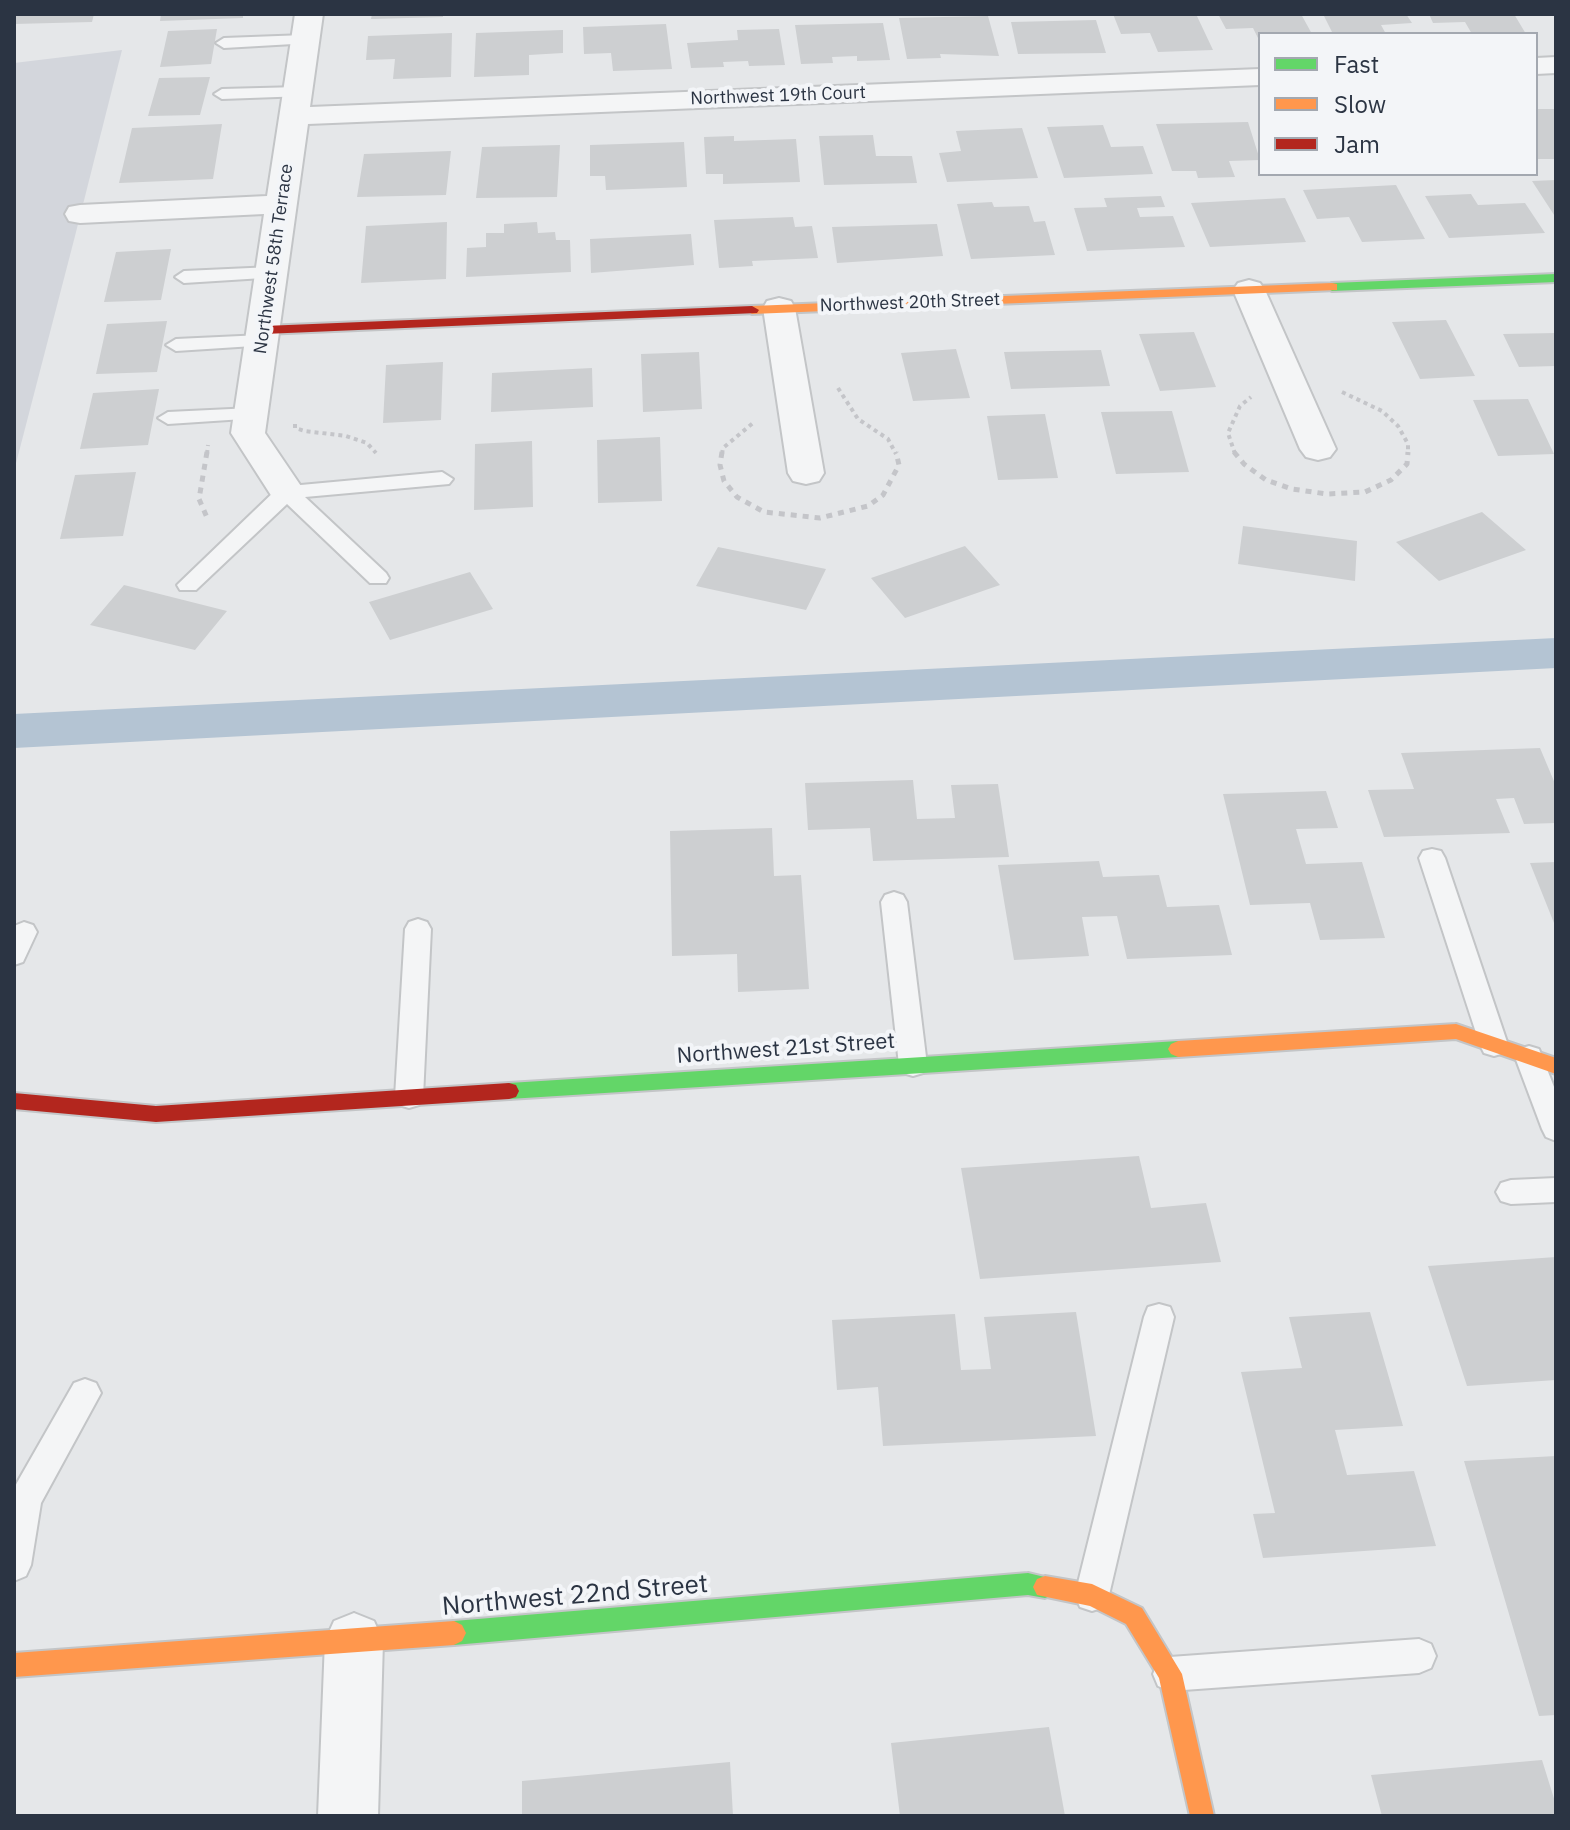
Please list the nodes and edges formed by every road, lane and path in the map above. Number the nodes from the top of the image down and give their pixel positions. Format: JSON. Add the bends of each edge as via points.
{"nodes":[{"id":1,"x":307,"y":27,"type":"edge"},
{"id":2,"x":224,"y":43,"type":"dead end"},
{"id":3,"x":1258,"y":77,"type":"edge"},
{"id":4,"x":222,"y":94,"type":"dead end"},
{"id":5,"x":297,"y":104,"type":"junction"},
{"id":6,"x":283,"y":204,"type":"junction"},
{"id":7,"x":80,"y":214,"type":"dead end"},
{"id":8,"x":272,"y":273,"type":"junction"},
{"id":9,"x":184,"y":277,"type":"dead end"},
{"id":10,"x":1556,"y":278,"type":"edge"},
{"id":11,"x":1249,"y":290,"type":"junction"},
{"id":12,"x":779,"y":308,"type":"junction"},
{"id":13,"x":263,"y":335,"type":"junction"},
{"id":14,"x":176,"y":345,"type":"dead end"},
{"id":15,"x":834,"y":379,"type":"dead end"},
{"id":16,"x":1291,"y":389,"type":"junction"},
{"id":17,"x":252,"y":414,"type":"junction"},
{"id":18,"x":212,"y":415,"type":"junction"},
{"id":19,"x":168,"y":418,"type":"dead end"},
{"id":20,"x":295,"y":421,"type":"dead end"},
{"id":21,"x":1318,"y":449,"type":"dead end"},
{"id":22,"x":803,"y":457,"type":"joint"},
{"id":23,"x":442,"y":479,"type":"dead end"},
{"id":24,"x":380,"y":484,"type":"junction"},
{"id":25,"x":287,"y":492,"type":"junction"},
{"id":26,"x":237,"y":539,"type":"junction"},
{"id":27,"x":378,"y":578,"type":"dead end"},
{"id":28,"x":188,"y":585,"type":"dead end"},
{"id":29,"x":1432,"y":858,"type":"dead end"},
{"id":30,"x":894,"y":902,"type":"dead end"},
{"id":31,"x":418,"y":929,"type":"dead end"},
{"id":32,"x":1494,"y":1045,"type":"junction"},
{"id":33,"x":1529,"y":1057,"type":"junction"},
{"id":34,"x":913,"y":1065,"type":"junction"},
{"id":35,"x":1556,"y":1066,"type":"edge"},
{"id":36,"x":409,"y":1097,"type":"junction"},
{"id":37,"x":14,"y":1101,"type":"edge"},
{"id":38,"x":1556,"y":1129,"type":"edge"},
{"id":39,"x":1556,"y":1190,"type":"edge"},
{"id":40,"x":1511,"y":1192,"type":"dead end"},
{"id":41,"x":1159,"y":1317,"type":"dead end"},
{"id":42,"x":85,"y":1393,"type":"dead end"},
{"id":43,"x":14,"y":1565,"type":"edge"},
{"id":44,"x":1092,"y":1595,"type":"junction"},
{"id":45,"x":354,"y":1641,"type":"junction"},
{"id":46,"x":1419,"y":1656,"type":"dead end"},
{"id":47,"x":14,"y":1665,"type":"edge"},
{"id":48,"x":1170,"y":1674,"type":"junction"},
{"id":49,"x":348,"y":1816,"type":"edge"},
{"id":50,"x":1202,"y":1816,"type":"edge"}],
"edges":[{"from":1,"to":2,"type":"lane"},
{"from":1,"to":5,"type":"street","name":"Northwest 58th Terrace"},
{"from":3,"to":5,"type":"street","name":"Northwest 19th Court"},
{"from":4,"to":5,"type":"lane"},
{"from":5,"to":6,"type":"street","name":"Northwest 58th Terrace"},
{"from":6,"to":7,"type":"street"},
{"from":6,"to":8,"type":"street","name":"Northwest 58th Terrace"},
{"from":8,"to":9,"type":"lane"},
{"from":8,"to":13,"type":"street","name":"Northwest 58th Terrace"},
{"from":10,"to":11,"type":"street","name":"Northwest 20th Street"},
{"from":11,"to":12,"type":"street","name":"Northwest 20th Street"},
{"from":11,"to":16,"type":"street"},
{"from":12,"to":13,"type":"street","name":"Northwest 20th Street"},
{"from":12,"to":22,"type":"street"},
{"from":13,"to":14,"type":"lane"},
{"from":13,"to":17,"type":"street","name":"Northwest 58th Terrace"},
{"from":15,"to":22,"type":"path","via":[[858,419],[888,439],[896,452],[899,465],[893,481],[868,506],[820,518],[764,512],[737,497],[720,465],[723,448],[754,422]]},
{"from":16,"to":16,"type":"path","via":[[1334,383],[1344,394],[1382,411],[1408,444],[1407,464],[1391,480],[1365,492],[1327,494],[1266,480],[1233,451],[1228,433],[1240,406],[1256,390]]},
{"from":16,"to":21,"type":"street"},
{"from":17,"to":18,"type":"lane"},
{"from":17,"to":25,"type":"street","name":"Northwest 58th Terrace","via":[[248,433]]},
{"from":18,"to":19,"type":"lane"},
{"from":18,"to":26,"type":"path","via":[[199,499],[205,517]]},
{"from":20,"to":24,"type":"path","via":[[295,428],[367,443],[378,455]]},
{"from":23,"to":24,"type":"lane"},
{"from":24,"to":25,"type":"lane"},
{"from":25,"to":26,"type":"lane"},
{"from":25,"to":27,"type":"lane"},
{"from":26,"to":28,"type":"lane"},
{"from":29,"to":32,"type":"lane"},
{"from":30,"to":34,"type":"lane"},
{"from":31,"to":36,"type":"lane"},
{"from":32,"to":33,"type":"street","name":"Northwest 21st Street"},
{"from":32,"to":34,"type":"street","name":"Northwest 21st Street","via":[[1456,1031]]},
{"from":33,"to":35,"type":"street","name":"Northwest 21st Street"},
{"from":33,"to":38,"type":"lane"},
{"from":34,"to":36,"type":"street","name":"Northwest 21st Street"},
{"from":36,"to":37,"type":"street","name":"Northwest 21st Street","via":[[156,1114]]},
{"from":39,"to":40,"type":"lane"},
{"from":41,"to":44,"type":"lane"},
{"from":42,"to":43,"type":"lane","via":[[25,1500]]},
{"from":44,"to":45,"type":"street","name":"Northwest 22nd Street","via":[[1028,1584]]},
{"from":44,"to":48,"type":"street","name":"Northwest 22nd Street","via":[[1134,1616]]},
{"from":45,"to":47,"type":"street","name":"Northwest 22nd Street"},
{"from":45,"to":49,"type":"street"},
{"from":46,"to":48,"type":"lane"},
{"from":48,"to":50,"type":"street"}]}
